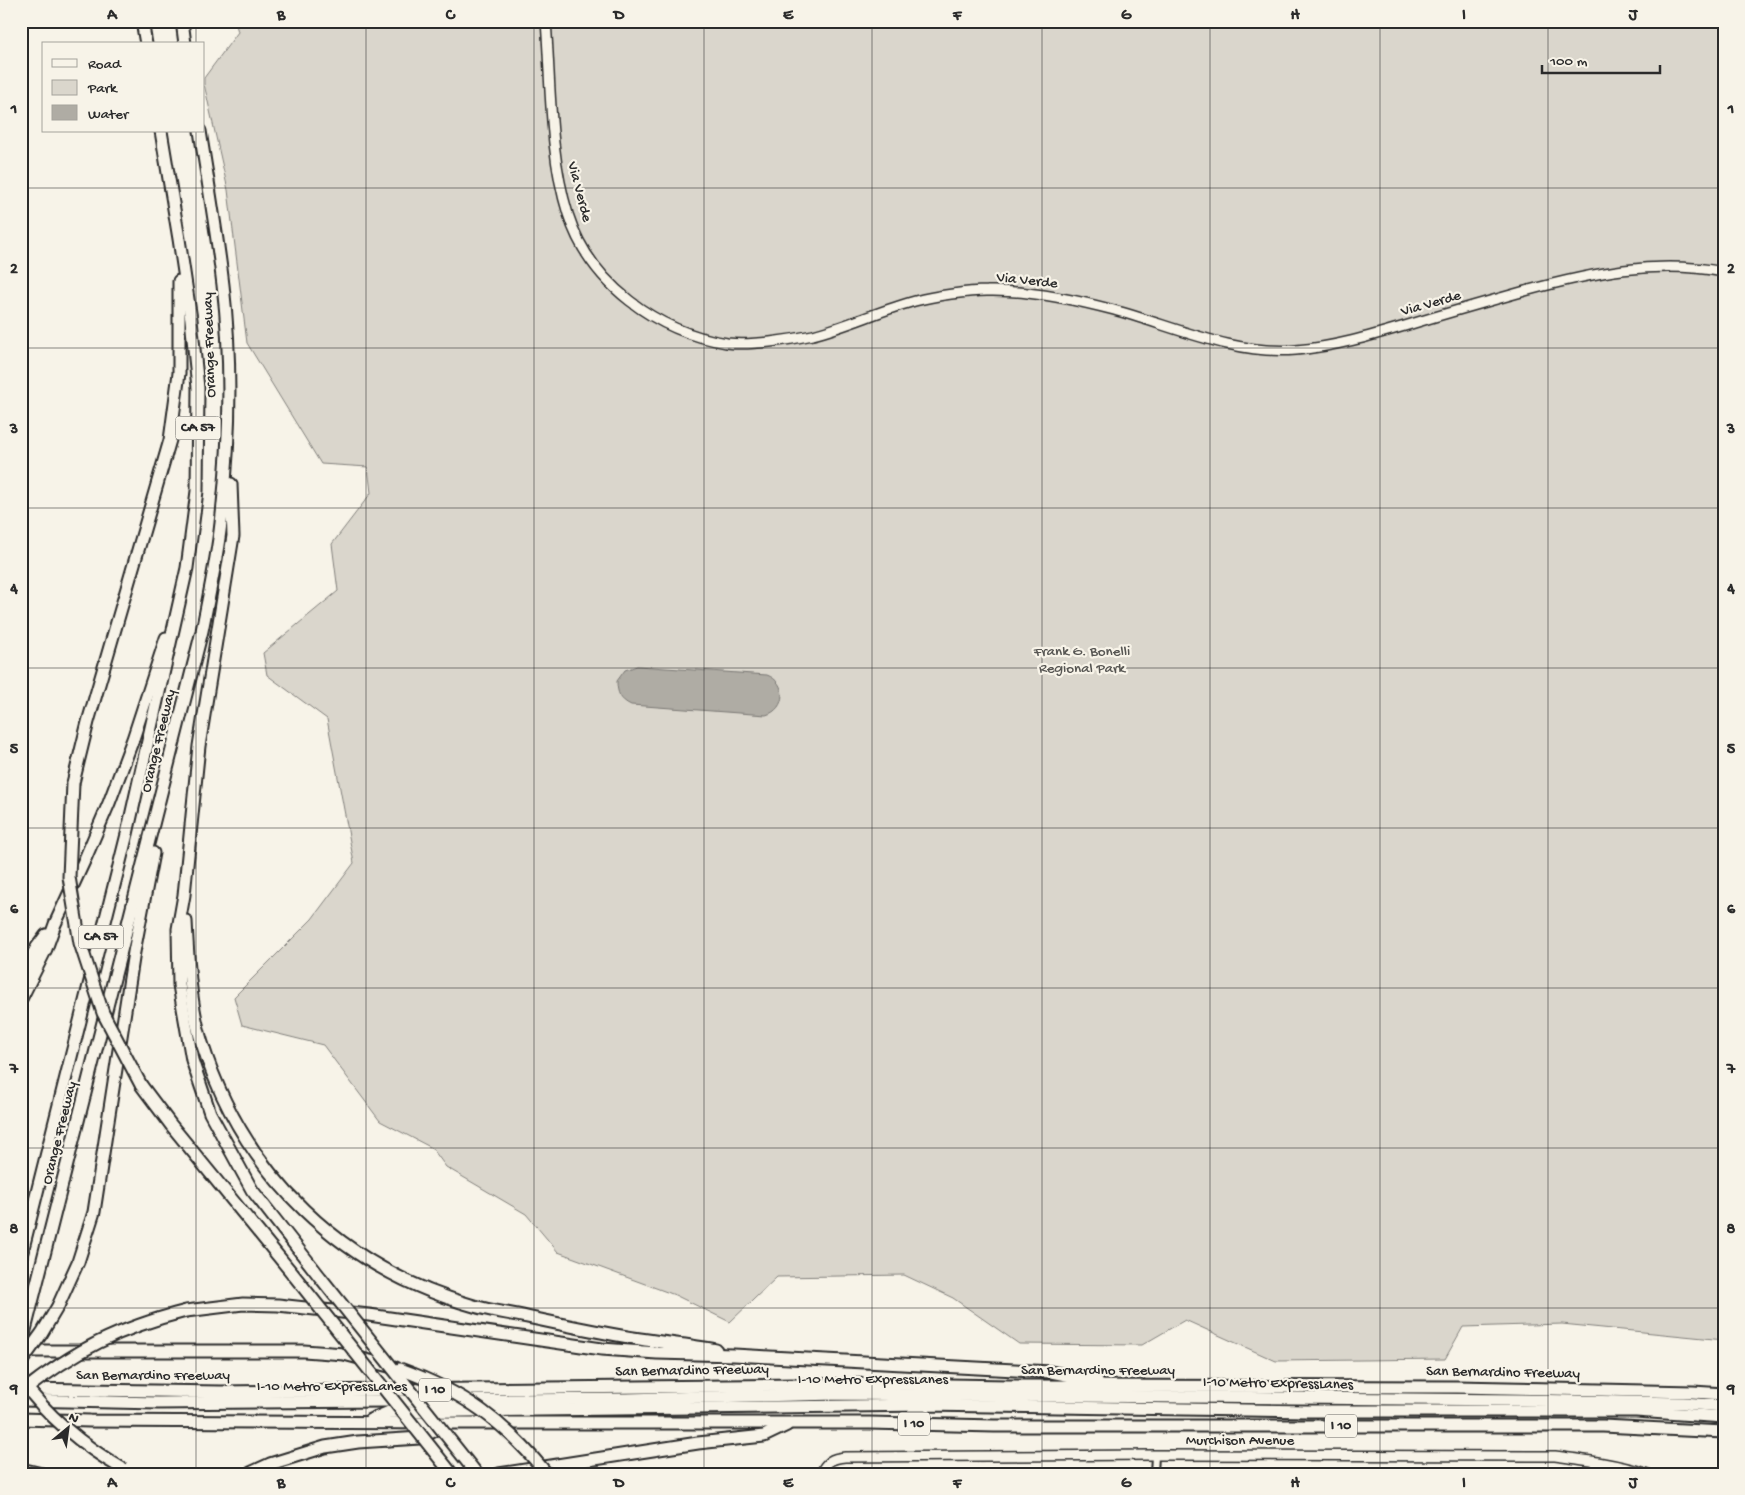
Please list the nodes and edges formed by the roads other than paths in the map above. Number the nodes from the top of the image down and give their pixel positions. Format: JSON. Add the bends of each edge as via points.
{"nodes":[{"id":1,"x":142,"y":21,"type":"edge"},
{"id":2,"x":182,"y":21,"type":"edge"},
{"id":3,"x":546,"y":21,"type":"edge"},
{"id":4,"x":146,"y":42,"type":"edge"},
{"id":5,"x":186,"y":42,"type":"edge"},
{"id":6,"x":161,"y":132,"type":"edge"},
{"id":7,"x":200,"y":132,"type":"edge"},
{"id":8,"x":179,"y":239,"type":"junction"},
{"id":9,"x":1724,"y":272,"type":"edge"},
{"id":10,"x":228,"y":423,"type":"junction"},
{"id":11,"x":177,"y":616,"type":"junction"},
{"id":12,"x":165,"y":779,"type":"junction"},
{"id":13,"x":184,"y":894,"type":"junction"},
{"id":14,"x":55,"y":924,"type":"junction"},
{"id":15,"x":21,"y":975,"type":"edge"},
{"id":16,"x":21,"y":999,"type":"edge"},
{"id":17,"x":21,"y":1256,"type":"edge"},
{"id":18,"x":21,"y":1346,"type":"edge"},
{"id":19,"x":21,"y":1351,"type":"edge"},
{"id":20,"x":734,"y":1355,"type":"junction"},
{"id":21,"x":21,"y":1362,"type":"edge"},
{"id":22,"x":21,"y":1380,"type":"edge"},
{"id":23,"x":1120,"y":1386,"type":"junction"},
{"id":24,"x":21,"y":1391,"type":"edge"},
{"id":25,"x":1724,"y":1394,"type":"edge"},
{"id":26,"x":21,"y":1400,"type":"edge"},
{"id":27,"x":1724,"y":1406,"type":"edge"},
{"id":28,"x":1724,"y":1417,"type":"edge"},
{"id":29,"x":21,"y":1419,"type":"edge"},
{"id":30,"x":366,"y":1422,"type":"junction"},
{"id":31,"x":448,"y":1423,"type":"junction"},
{"id":32,"x":791,"y":1423,"type":"junction"},
{"id":33,"x":1724,"y":1432,"type":"edge"},
{"id":34,"x":1155,"y":1455,"type":"junction"},
{"id":35,"x":21,"y":1469,"type":"edge"},
{"id":36,"x":128,"y":1472,"type":"edge"},
{"id":37,"x":42,"y":1474,"type":"edge"},
{"id":38,"x":248,"y":1474,"type":"edge"},
{"id":39,"x":452,"y":1474,"type":"edge"},
{"id":40,"x":477,"y":1474,"type":"edge"},
{"id":41,"x":499,"y":1474,"type":"edge"},
{"id":42,"x":547,"y":1474,"type":"edge"},
{"id":43,"x":821,"y":1474,"type":"edge"},
{"id":44,"x":1154,"y":1474,"type":"edge"},
{"id":45,"x":1648,"y":1474,"type":"edge"}],
"edges":[{"from":1,"to":4,"type":"highway"},
{"from":2,"to":5,"type":"highway"},
{"from":3,"to":9,"type":"main road","name":"Via Verde","via":[[557,167],[569,219],[585,252],[625,298],[662,322],[700,337],[730,343],[769,342],[812,335],[916,300],[984,291],[1021,292],[1066,299],[1116,310],[1206,339],[1251,348],[1294,351],[1344,343],[1605,271],[1661,266]]},
{"from":6,"to":8,"type":"highway","name":"Orange Freeway","number":"CA 57"},
{"from":7,"to":10,"type":"highway","name":"Orange Freeway","number":"CA 57","via":[[223,285],[228,351]]},
{"from":8,"to":11,"type":"highway","name":"Orange Freeway","number":"CA 57","via":[[198,388],[196,491],[187,568]]},
{"from":8,"to":39,"type":"highway","bridge":true,"via":[[180,373],[170,440],[73,783],[69,878],[80,943],[103,1013],[141,1085]]},
{"from":10,"to":12,"type":"highway","name":"Orange Freeway","number":"CA 57","via":[[226,476],[214,574]]},
{"from":10,"to":13,"type":"highway","via":[[233,536],[199,746]]},
{"from":11,"to":14,"type":"highway","via":[[162,646],[133,740],[109,803]]},
{"from":11,"to":17,"type":"highway","name":"Orange Freeway","number":"CA 57","via":[[127,834]]},
{"from":12,"to":18,"type":"highway","name":"Orange Freeway","number":"CA 57"},
{"from":12,"to":21,"type":"highway","bridge":true,"via":[[134,952],[94,1212],[78,1262],[58,1306]]},
{"from":13,"to":20,"type":"highway","via":[[190,984],[201,1040],[213,1076],[231,1113],[261,1160],[291,1197],[324,1229],[398,1278],[431,1293],[554,1323]]},
{"from":13,"to":40,"type":"highway","bridge":true,"via":[[178,929],[179,985],[192,1060],[210,1114],[252,1190]]},
{"from":14,"to":15,"type":"highway"},
{"from":14,"to":16,"type":"highway"},
{"from":19,"to":42,"type":"highway","bridge":true,"via":[[304,1351],[372,1360],[427,1379],[478,1407],[518,1441]]},
{"from":20,"to":23,"type":"highway","via":[[1051,1372]]},
{"from":20,"to":24,"type":"highway","bridge":true,"via":[[602,1349],[368,1315],[243,1304],[186,1311],[123,1330],[61,1363]]},
{"from":22,"to":36,"type":"highway","bridge":true,"via":[[71,1434]]},
{"from":23,"to":24,"type":"highway","name":"San Bernardino Freeway","number":"I 10","via":[[781,1384],[230,1392]]},
{"from":23,"to":25,"type":"highway","name":"San Bernardino Freeway","number":"I 10","via":[[1457,1387]]},
{"from":26,"to":27,"type":"highway","name":"I-10 Metro ExpressLanes","via":[[257,1402],[837,1394],[1530,1400]]},
{"from":28,"to":30,"type":"highway","name":"I-10 Metro ExpressLanes","via":[[1636,1411],[1299,1411],[874,1405],[389,1412]]},
{"from":29,"to":30,"type":"highway","number":"I 10"},
{"from":30,"to":31,"type":"highway","number":"I 10"},
{"from":31,"to":32,"type":"highway","number":"I 10"},
{"from":31,"to":38,"type":"highway","via":[[420,1438],[358,1442],[325,1448]]},
{"from":32,"to":33,"type":"highway","number":"I 10","via":[[1603,1426]]},
{"from":32,"to":41,"type":"highway","via":[[764,1436]]},
{"from":34,"to":43,"type":"main road","name":"Murchison Avenue","via":[[844,1457],[830,1460]]},
{"from":34,"to":44,"type":"street"},
{"from":34,"to":45,"type":"main road","name":"Murchison Avenue","via":[[1554,1456],[1592,1460]]},
{"from":35,"to":37,"type":"highway"}]}
